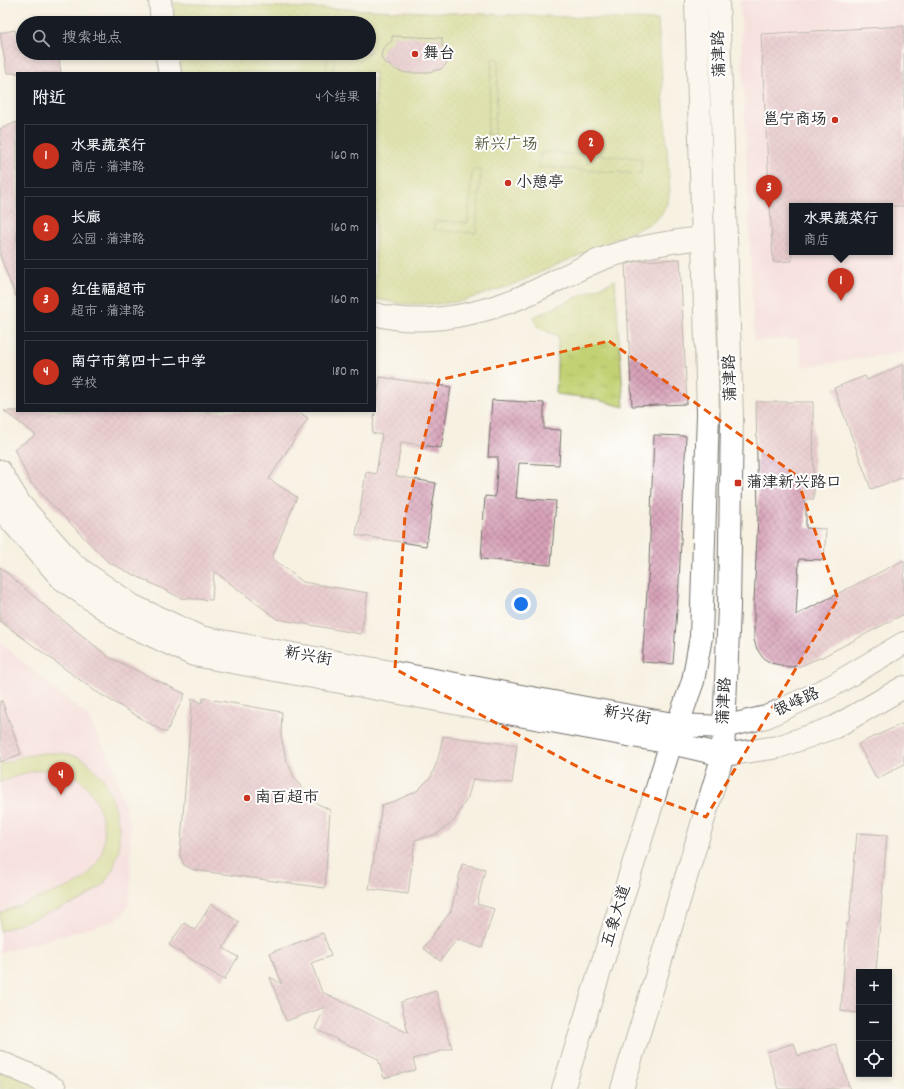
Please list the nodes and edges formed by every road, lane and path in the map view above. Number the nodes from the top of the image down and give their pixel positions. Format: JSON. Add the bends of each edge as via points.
{"nodes":[{"id":1,"x":160,"y":0,"type":"edge"},
{"id":2,"x":696,"y":0,"type":"edge"},
{"id":3,"x":718,"y":0,"type":"edge"},
{"id":4,"x":161,"y":16,"type":"edge"},
{"id":5,"x":167,"y":60,"type":"edge"},
{"id":6,"x":170,"y":72,"type":"edge"},
{"id":7,"x":702,"y":238,"type":"junction"},
{"id":8,"x":376,"y":314,"type":"edge"},
{"id":9,"x":0,"y":470,"type":"edge"},
{"id":10,"x":0,"y":506,"type":"edge"},
{"id":11,"x":904,"y":643,"type":"edge"},
{"id":12,"x":904,"y":687,"type":"edge"},
{"id":13,"x":723,"y":727,"type":"junction"},
{"id":14,"x":674,"y":734,"type":"junction"},
{"id":15,"x":723,"y":755,"type":"junction"},
{"id":16,"x":0,"y":1062,"type":"edge"},
{"id":17,"x":55,"y":1089,"type":"edge"},
{"id":18,"x":563,"y":1089,"type":"edge"},
{"id":19,"x":622,"y":1089,"type":"edge"}],
"edges":[{"from":1,"to":4,"type":"main road"},
{"from":2,"to":7,"type":"main road","name":"蒲津路"},
{"from":3,"to":13,"type":"main road","name":"蒲津路","via":[[732,418]]},
{"from":5,"to":6,"type":"main road"},
{"from":7,"to":8,"type":"main road","via":[[635,248],[602,259],[506,303],[458,317],[415,320]]},
{"from":7,"to":14,"type":"main road","name":"蒲津路","via":[[708,414],[701,637],[692,681]]},
{"from":9,"to":14,"type":"main road","name":"新兴街","via":[[20,504],[74,564],[133,606],[200,637]]},
{"from":10,"to":14,"type":"main road","name":"新兴街","via":[[62,579],[124,622],[194,655]]},
{"from":11,"to":13,"type":"main road","name":"银峰路","via":[[832,686],[766,717]]},
{"from":12,"to":15,"type":"main road","name":"银峰路","via":[[835,727],[778,747]]},
{"from":13,"to":14,"type":"main road","name":"银峰路"},
{"from":13,"to":15,"type":"main road","name":"蒲津路"},
{"from":14,"to":15,"type":"main road"},
{"from":14,"to":18,"type":"main road","name":"五象大道"},
{"from":15,"to":19,"type":"main road"},
{"from":16,"to":17,"type":"main road"}]}
